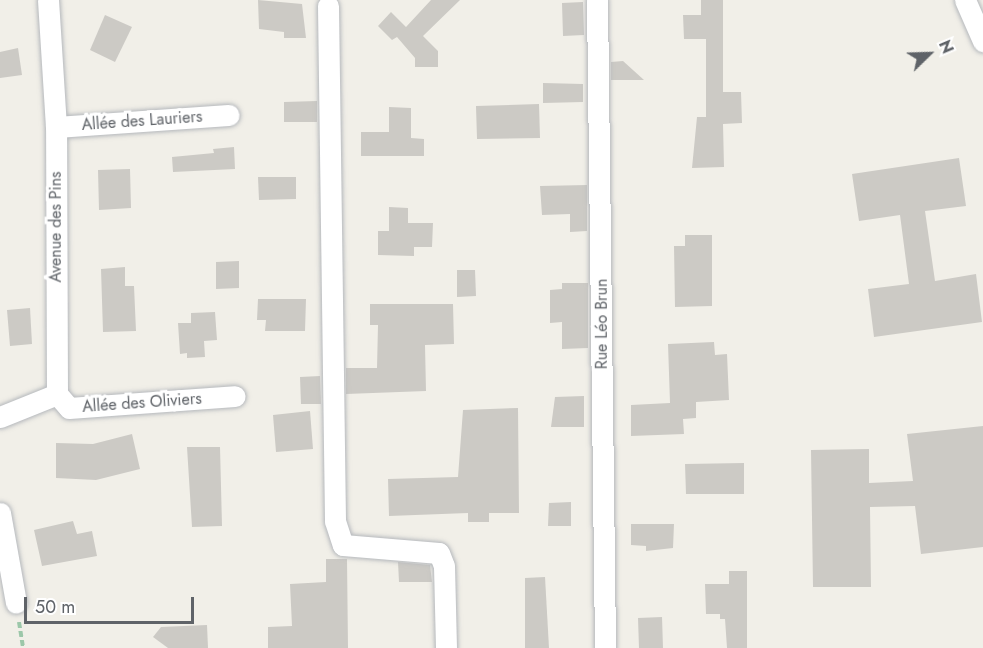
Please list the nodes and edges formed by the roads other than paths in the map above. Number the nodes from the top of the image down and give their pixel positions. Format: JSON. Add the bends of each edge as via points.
{"nodes":[{"id":1,"x":48,"y":0,"type":"edge"},
{"id":2,"x":597,"y":0,"type":"edge"},
{"id":3,"x":965,"y":0,"type":"edge"},
{"id":4,"x":328,"y":6,"type":"dead end"},
{"id":5,"x":983,"y":41,"type":"edge"},
{"id":6,"x":229,"y":115,"type":"dead end"},
{"id":7,"x":56,"y":127,"type":"junction"},
{"id":8,"x":57,"y":394,"type":"junction"},
{"id":9,"x":235,"y":396,"type":"dead end"},
{"id":10,"x":0,"y":417,"type":"edge"},
{"id":11,"x":0,"y":513,"type":"edge"},
{"id":12,"x":16,"y":603,"type":"dead end"},
{"id":13,"x":446,"y":648,"type":"edge"},
{"id":14,"x":605,"y":648,"type":"edge"}],
"edges":[{"from":1,"to":7,"type":"street","name":"Avenue des Pins"},
{"from":2,"to":14,"type":"street","name":"Rue Léo Brun"},
{"from":3,"to":5,"type":"street"},
{"from":4,"to":13,"type":"street","via":[[335,521],[343,545],[439,553],[444,566]]},
{"from":6,"to":7,"type":"street","name":"Allée des Lauriers"},
{"from":7,"to":8,"type":"street","name":"Avenue des Pins"},
{"from":8,"to":9,"type":"street","name":"Allée des Oliviers","via":[[69,408]]},
{"from":8,"to":10,"type":"street"},
{"from":11,"to":12,"type":"street"}]}
